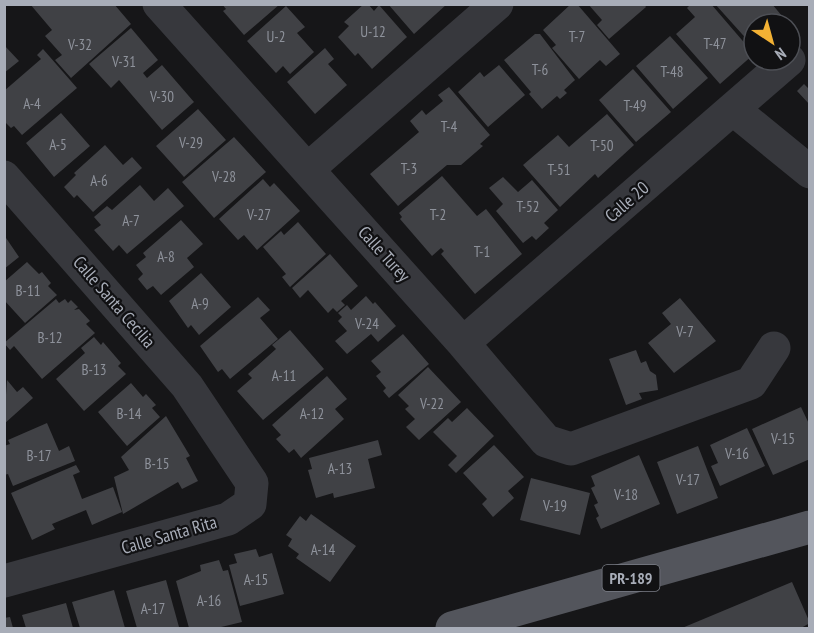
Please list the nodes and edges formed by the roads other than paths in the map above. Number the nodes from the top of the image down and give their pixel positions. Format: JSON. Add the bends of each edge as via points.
{"nodes":[{"id":1,"x":159,"y":4,"type":"edge"},
{"id":2,"x":497,"y":4,"type":"edge"},
{"id":3,"x":775,"y":72,"type":"edge"},
{"id":4,"x":734,"y":110,"type":"junction"},
{"id":5,"x":308,"y":169,"type":"junction"},
{"id":6,"x":810,"y":172,"type":"edge"},
{"id":7,"x":4,"y":177,"type":"edge"},
{"id":8,"x":464,"y":343,"type":"junction"},
{"id":9,"x":774,"y":348,"type":"dead end"},
{"id":10,"x":217,"y":431,"type":"joint"},
{"id":11,"x":810,"y":527,"type":"edge"},
{"id":12,"x":4,"y":581,"type":"edge"},
{"id":13,"x":452,"y":628,"type":"edge"}],
"edges":[{"from":1,"to":5,"type":"street","name":"Calle Turey"},
{"from":2,"to":5,"type":"street"},
{"from":3,"to":4,"type":"street","name":"Calle 20"},
{"from":4,"to":6,"type":"street"},
{"from":4,"to":8,"type":"street","name":"Calle 20"},
{"from":5,"to":8,"type":"street","name":"Calle Turey"},
{"from":7,"to":10,"type":"street","name":"Calle Santa Cecilia","via":[[187,386]]},
{"from":8,"to":9,"type":"street","name":"Calle Turey","via":[[546,441],[571,448],[751,383]]},
{"from":10,"to":12,"type":"street","name":"Calle Santa Rita","via":[[252,483],[250,504],[228,519]]},
{"from":11,"to":13,"type":"main road","number":"PR-189"}]}
